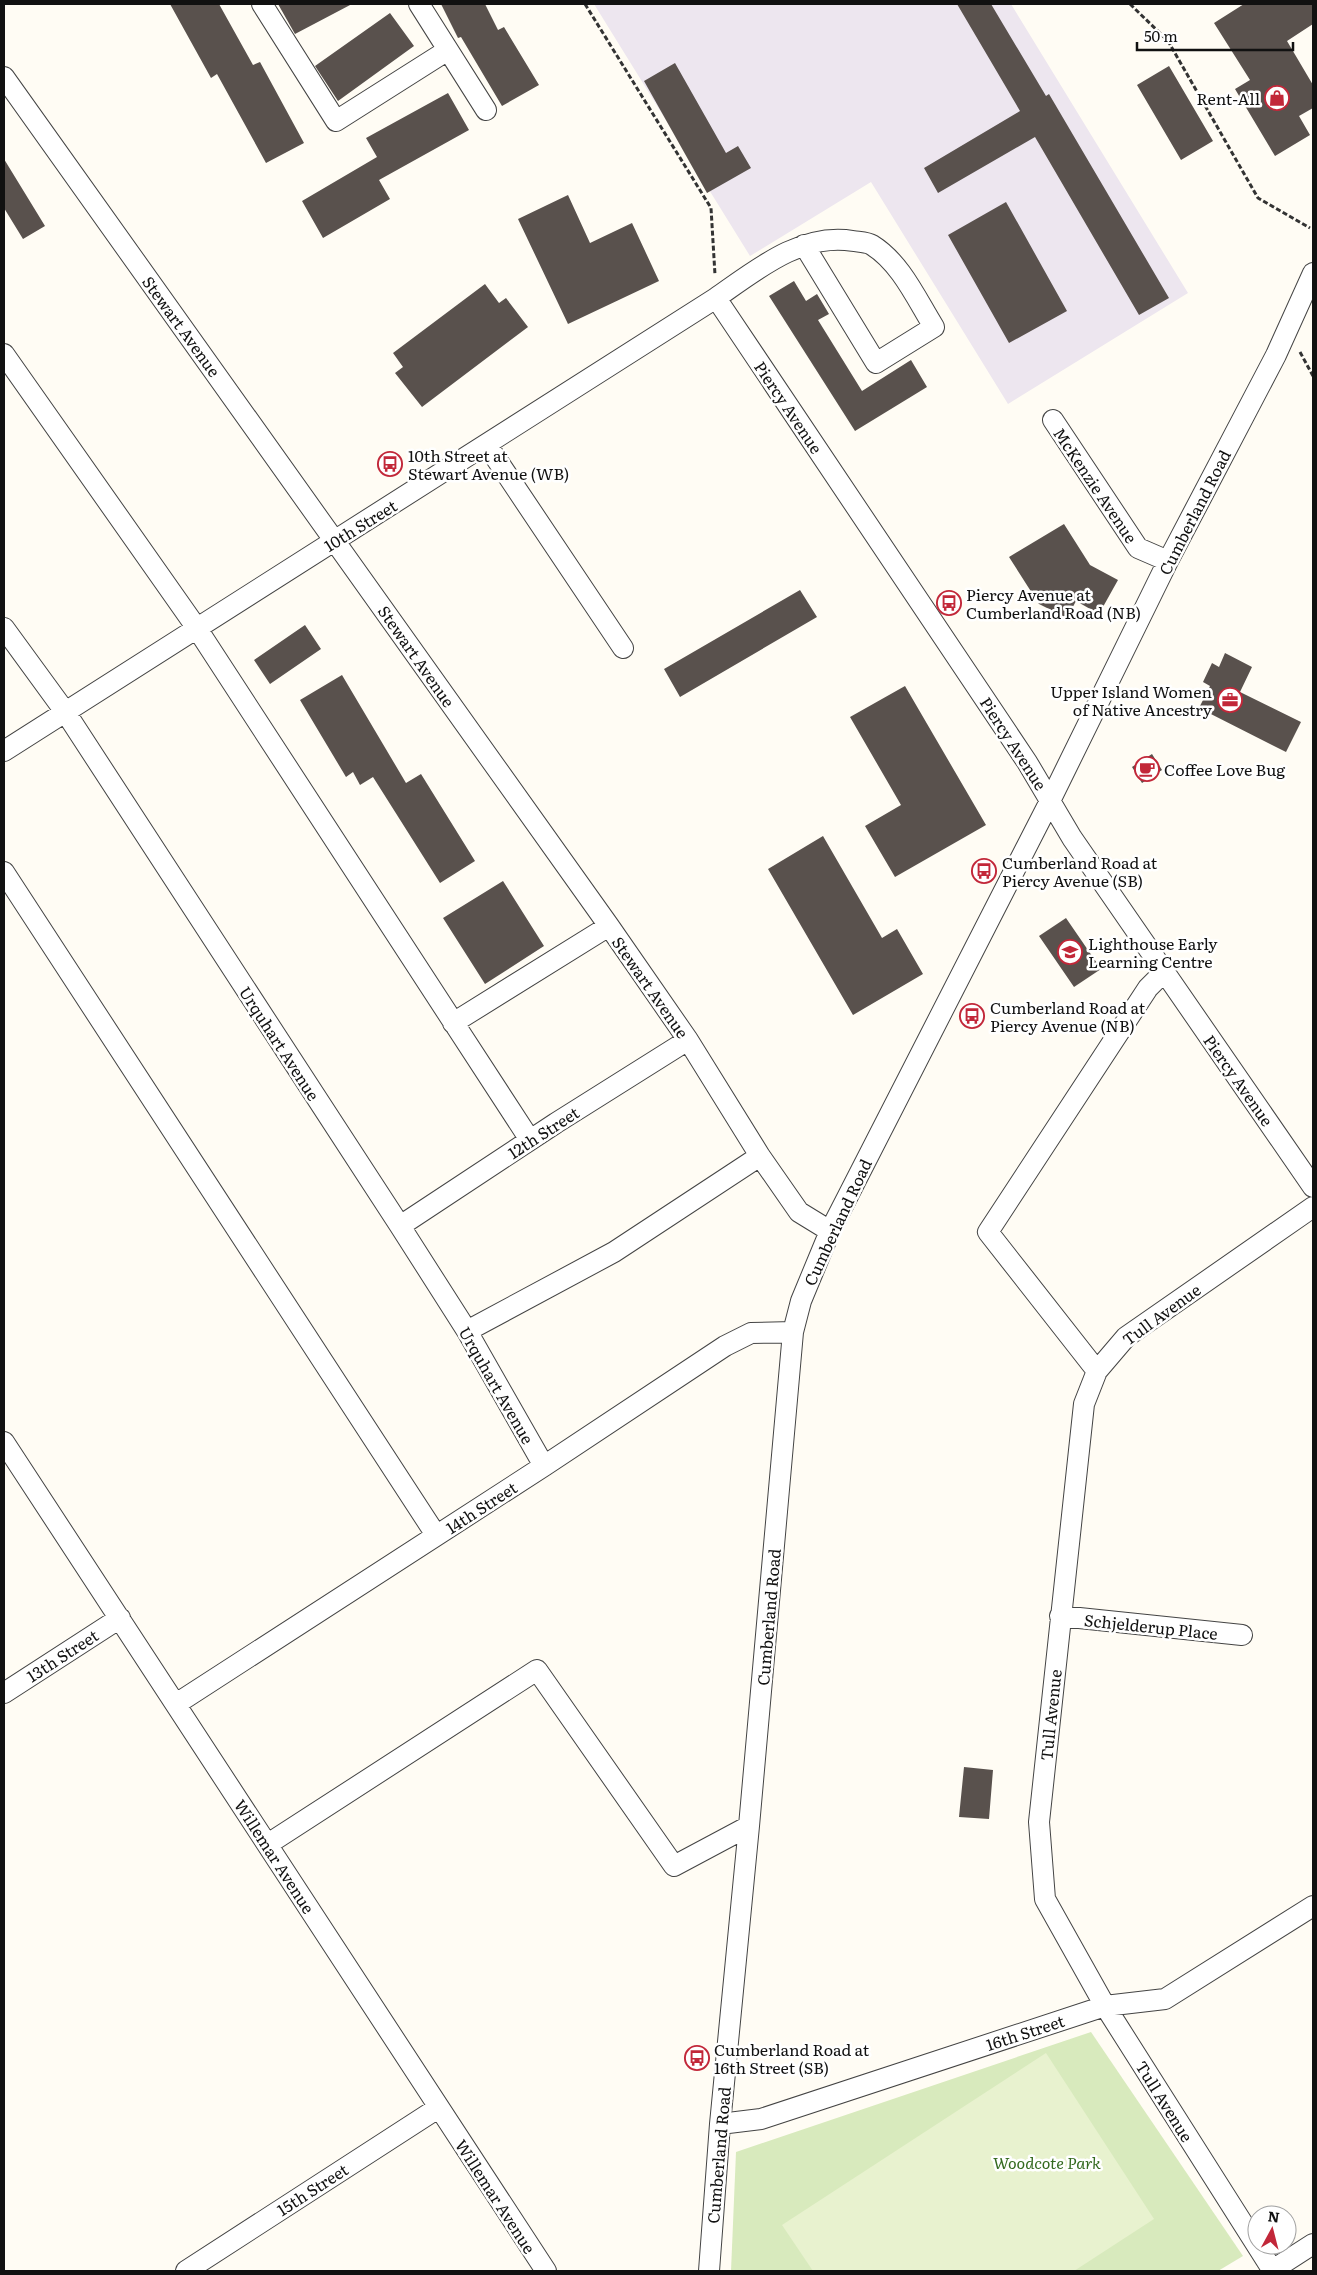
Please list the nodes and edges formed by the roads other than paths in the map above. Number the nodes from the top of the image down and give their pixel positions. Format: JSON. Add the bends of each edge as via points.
{"nodes":[{"id":1,"x":262,"y":4,"type":"edge"},
{"id":2,"x":419,"y":4,"type":"edge"},
{"id":3,"x":448,"y":50,"type":"junction"},
{"id":4,"x":4,"y":77,"type":"edge"},
{"id":5,"x":486,"y":110,"type":"dead end"},
{"id":6,"x":804,"y":245,"type":"junction"},
{"id":7,"x":1313,"y":273,"type":"edge"},
{"id":8,"x":716,"y":298,"type":"junction"},
{"id":9,"x":4,"y":354,"type":"edge"},
{"id":10,"x":1053,"y":420,"type":"dead end"},
{"id":11,"x":487,"y":445,"type":"junction"},
{"id":12,"x":335,"y":541,"type":"junction"},
{"id":13,"x":1168,"y":562,"type":"junction"},
{"id":14,"x":196,"y":627,"type":"junction"},
{"id":15,"x":4,"y":628,"type":"edge"},
{"id":16,"x":623,"y":648,"type":"dead end"},
{"id":17,"x":66,"y":713,"type":"junction"},
{"id":18,"x":4,"y":751,"type":"edge"},
{"id":19,"x":1051,"y":799,"type":"junction"},
{"id":20,"x":4,"y":872,"type":"edge"},
{"id":21,"x":609,"y":926,"type":"junction"},
{"id":22,"x":1164,"y":972,"type":"junction"},
{"id":23,"x":453,"y":1023,"type":"junction"},
{"id":24,"x":688,"y":1040,"type":"junction"},
{"id":25,"x":530,"y":1140,"type":"junction"},
{"id":26,"x":760,"y":1156,"type":"junction"},
{"id":27,"x":1313,"y":1188,"type":"edge"},
{"id":28,"x":1313,"y":1207,"type":"edge"},
{"id":29,"x":400,"y":1226,"type":"junction"},
{"id":30,"x":830,"y":1231,"type":"junction"},
{"id":31,"x":467,"y":1331,"type":"junction"},
{"id":32,"x":793,"y":1332,"type":"junction"},
{"id":33,"x":1097,"y":1371,"type":"junction"},
{"id":34,"x":4,"y":1442,"type":"edge"},
{"id":35,"x":544,"y":1466,"type":"junction"},
{"id":36,"x":436,"y":1536,"type":"junction"},
{"id":37,"x":1060,"y":1616,"type":"junction"},
{"id":38,"x":120,"y":1618,"type":"junction"},
{"id":39,"x":1242,"y":1635,"type":"dead end"},
{"id":40,"x":4,"y":1693,"type":"edge"},
{"id":41,"x":176,"y":1704,"type":"junction"},
{"id":42,"x":749,"y":1826,"type":"junction"},
{"id":43,"x":268,"y":1844,"type":"junction"},
{"id":44,"x":1313,"y":1906,"type":"edge"},
{"id":45,"x":1105,"y":2006,"type":"junction"},
{"id":46,"x":438,"y":2108,"type":"junction"},
{"id":47,"x":720,"y":2124,"type":"junction"},
{"id":48,"x":1313,"y":2244,"type":"edge"},
{"id":49,"x":186,"y":2271,"type":"edge"},
{"id":50,"x":546,"y":2271,"type":"edge"},
{"id":51,"x":709,"y":2271,"type":"edge"},
{"id":52,"x":1272,"y":2271,"type":"edge"}],
"edges":[{"from":1,"to":3,"type":"street","via":[[336,121]]},
{"from":2,"to":3,"type":"street"},
{"from":3,"to":5,"type":"street"},
{"from":4,"to":12,"type":"street","name":"Stewart Avenue"},
{"from":6,"to":6,"type":"street","name":"10th Street","via":[[836,238],[871,244],[896,267],[934,327],[876,363]]},
{"from":6,"to":8,"type":"street","name":"10th Street","via":[[764,264]]},
{"from":7,"to":13,"type":"street","name":"Cumberland Road","via":[[1276,355]]},
{"from":8,"to":11,"type":"street","name":"10th Street"},
{"from":8,"to":19,"type":"street","name":"Piercy Avenue"},
{"from":9,"to":14,"type":"street"},
{"from":10,"to":13,"type":"street","name":"McKenzie Avenue","via":[[1138,548]]},
{"from":11,"to":12,"type":"street","name":"10th Street"},
{"from":11,"to":16,"type":"street"},
{"from":12,"to":14,"type":"street","name":"10th Street"},
{"from":12,"to":21,"type":"street","name":"Stewart Avenue"},
{"from":13,"to":19,"type":"street","name":"Cumberland Road"},
{"from":14,"to":17,"type":"street","name":"10th Street"},
{"from":14,"to":23,"type":"street"},
{"from":15,"to":17,"type":"street","name":"Urquhart Avenue"},
{"from":17,"to":18,"type":"street","name":"10th Street"},
{"from":17,"to":29,"type":"street","name":"Urquhart Avenue"},
{"from":19,"to":22,"type":"street","name":"Piercy Avenue","via":[[1072,838]]},
{"from":19,"to":30,"type":"street","name":"Cumberland Road"},
{"from":20,"to":36,"type":"street"},
{"from":21,"to":23,"type":"street"},
{"from":21,"to":24,"type":"street","name":"Stewart Avenue"},
{"from":22,"to":27,"type":"street","name":"Piercy Avenue"},
{"from":22,"to":33,"type":"street","via":[[1148,988],[988,1232]]},
{"from":23,"to":25,"type":"street"},
{"from":24,"to":25,"type":"street","name":"12th Street"},
{"from":24,"to":26,"type":"street","name":"Stewart Avenue"},
{"from":25,"to":29,"type":"street","name":"12th Street"},
{"from":26,"to":30,"type":"street","name":"Stewart Avenue","via":[[799,1212]]},
{"from":26,"to":31,"type":"street","via":[[614,1252]]},
{"from":28,"to":33,"type":"street","name":"Tull Avenue","via":[[1126,1337]]},
{"from":29,"to":31,"type":"street","name":"Urquhart Avenue"},
{"from":30,"to":32,"type":"street","name":"Cumberland Road","via":[[801,1301]]},
{"from":31,"to":35,"type":"street","name":"Urquhart Avenue"},
{"from":32,"to":35,"type":"street","name":"14th Street","via":[[751,1333],[725,1346]]},
{"from":32,"to":42,"type":"street","name":"Cumberland Road"},
{"from":33,"to":37,"type":"street","name":"Tull Avenue","via":[[1084,1404]]},
{"from":34,"to":38,"type":"street","name":"Willemar Avenue"},
{"from":35,"to":36,"type":"street","name":"14th Street"},
{"from":36,"to":41,"type":"street","name":"14th Street"},
{"from":37,"to":39,"type":"street","name":"Schjelderup Place"},
{"from":37,"to":45,"type":"street","name":"Tull Avenue","via":[[1038,1822],[1045,1899]]},
{"from":38,"to":40,"type":"street","name":"13th Street"},
{"from":38,"to":41,"type":"street","name":"Willemar Avenue"},
{"from":41,"to":43,"type":"street","name":"Willemar Avenue"},
{"from":42,"to":43,"type":"street","via":[[674,1866],[536,1670]]},
{"from":42,"to":47,"type":"street","name":"Cumberland Road"},
{"from":43,"to":46,"type":"street","name":"Willemar Avenue"},
{"from":44,"to":45,"type":"street","name":"16th Street","via":[[1165,1999]]},
{"from":45,"to":47,"type":"street","name":"16th Street","via":[[761,2119]]},
{"from":45,"to":52,"type":"street","name":"Tull Avenue"},
{"from":46,"to":49,"type":"street","name":"15th Street"},
{"from":46,"to":50,"type":"street","name":"Willemar Avenue"},
{"from":47,"to":51,"type":"street","name":"Cumberland Road"},
{"from":48,"to":52,"type":"street"}]}
